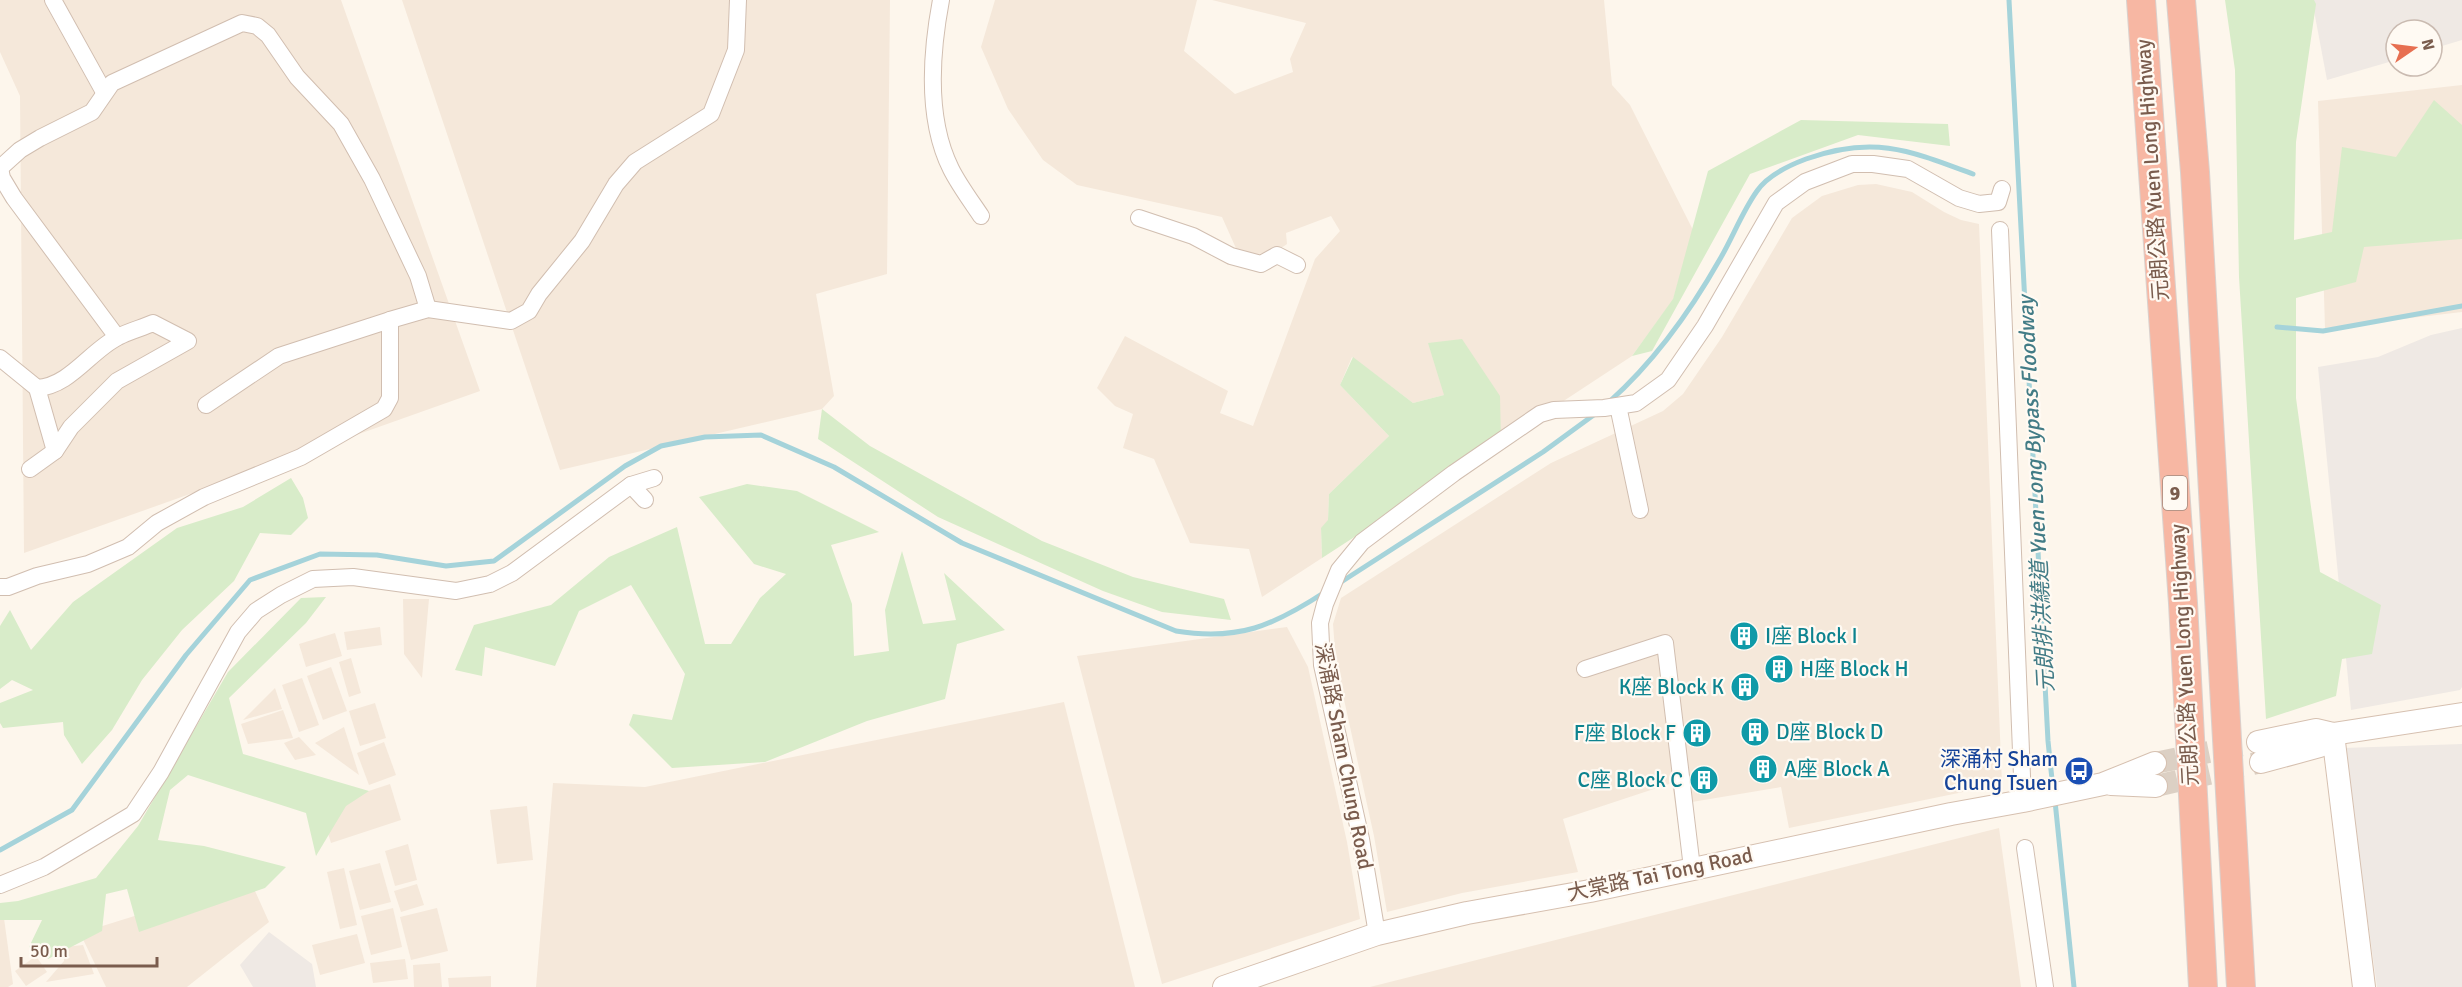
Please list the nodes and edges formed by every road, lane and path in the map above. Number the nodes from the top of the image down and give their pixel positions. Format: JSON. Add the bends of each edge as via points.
{"nodes":[{"id":1,"x":54,"y":0,"type":"edge"},
{"id":2,"x":738,"y":0,"type":"edge"},
{"id":3,"x":942,"y":0,"type":"edge"},
{"id":4,"x":2141,"y":0,"type":"edge"},
{"id":5,"x":2181,"y":0,"type":"edge"},
{"id":6,"x":104,"y":92,"type":"junction"},
{"id":7,"x":0,"y":168,"type":"edge"},
{"id":8,"x":2002,"y":189,"type":"dead end"},
{"id":9,"x":981,"y":216,"type":"dead end"},
{"id":10,"x":1139,"y":218,"type":"dead end"},
{"id":11,"x":2000,"y":230,"type":"dead end"},
{"id":12,"x":1297,"y":265,"type":"dead end"},
{"id":13,"x":428,"y":309,"type":"junction"},
{"id":14,"x":390,"y":320,"type":"junction"},
{"id":15,"x":117,"y":337,"type":"junction"},
{"id":16,"x":0,"y":358,"type":"edge"},
{"id":17,"x":37,"y":388,"type":"junction"},
{"id":18,"x":206,"y":405,"type":"dead end"},
{"id":19,"x":1618,"y":406,"type":"junction"},
{"id":20,"x":56,"y":451,"type":"junction"},
{"id":21,"x":30,"y":469,"type":"dead end"},
{"id":22,"x":654,"y":478,"type":"dead end"},
{"id":23,"x":631,"y":485,"type":"junction"},
{"id":24,"x":645,"y":500,"type":"dead end"},
{"id":25,"x":1640,"y":510,"type":"dead end"},
{"id":26,"x":0,"y":587,"type":"edge"},
{"id":27,"x":1585,"y":669,"type":"dead end"},
{"id":28,"x":2462,"y":714,"type":"edge"},
{"id":29,"x":2332,"y":734,"type":"junction"},
{"id":30,"x":2260,"y":752,"type":"tunnel mouth"},
{"id":31,"x":2155,"y":763,"type":"tunnel mouth"},
{"id":32,"x":2103,"y":783,"type":"junction"},
{"id":33,"x":2156,"y":786,"type":"tunnel mouth"},
{"id":34,"x":2023,"y":801,"type":"junction"},
{"id":35,"x":2025,"y":848,"type":"dead end"},
{"id":36,"x":1692,"y":868,"type":"junction"},
{"id":37,"x":0,"y":885,"type":"edge"},
{"id":38,"x":1377,"y":934,"type":"junction"},
{"id":39,"x":1224,"y":987,"type":"edge"},
{"id":40,"x":2046,"y":987,"type":"edge"},
{"id":41,"x":2203,"y":987,"type":"edge"},
{"id":42,"x":2241,"y":987,"type":"edge"},
{"id":43,"x":2364,"y":987,"type":"edge"}],
"edges":[{"from":1,"to":6,"type":"street"},
{"from":2,"to":13,"type":"street","via":[[736,50],[711,114],[635,162],[529,311],[512,321]]},
{"from":3,"to":9,"type":"street","via":[[933,39],[935,117],[951,168]]},
{"from":4,"to":41,"type":"highway","name":"元朗公路 Yuen Long Highway","number":"9","via":[[2183,603]]},
{"from":5,"to":42,"type":"highway","name":"元朗公路 Yuen Long Highway","number":"9","via":[[2195,172]]},
{"from":6,"to":7,"type":"street","via":[[92,112],[20,150]]},
{"from":6,"to":13,"type":"street","via":[[112,83],[242,23],[256,26],[268,35],[297,77],[341,124],[418,276]]},
{"from":7,"to":15,"type":"street","via":[[14,198]]},
{"from":8,"to":19,"type":"street","name":"深涌路 Sham Chung Road","via":[[1998,202],[1979,204],[1959,198],[1908,169],[1873,164],[1852,164],[1805,182],[1776,203],[1705,326],[1668,380],[1636,403]]},
{"from":10,"to":12,"type":"street","via":[[1193,236],[1231,256],[1262,264],[1277,255]]},
{"from":11,"to":34,"type":"street"},
{"from":13,"to":14,"type":"street"},
{"from":14,"to":18,"type":"street","via":[[279,356]]},
{"from":14,"to":26,"type":"street","via":[[390,398],[384,410],[301,457],[195,502],[157,523],[128,547],[88,564]]},
{"from":15,"to":17,"type":"street","via":[[49,387]]},
{"from":15,"to":20,"type":"street","via":[[153,323],[188,341],[117,381],[71,427]]},
{"from":16,"to":17,"type":"street"},
{"from":17,"to":20,"type":"street"},
{"from":19,"to":25,"type":"street"},
{"from":19,"to":38,"type":"street","name":"深涌路 Sham Chung Road","via":[[1577,407],[1540,414],[1362,542],[1339,570],[1320,623],[1322,665],[1361,839]]},
{"from":20,"to":21,"type":"street"},
{"from":22,"to":23,"type":"street"},
{"from":23,"to":24,"type":"street"},
{"from":23,"to":37,"type":"street","via":[[512,573],[490,584],[456,591],[353,577],[323,578],[281,595],[256,611],[238,632],[161,772],[133,814],[44,867]]},
{"from":27,"to":36,"type":"street","via":[[1665,643]]},
{"from":28,"to":29,"type":"street"},
{"from":29,"to":30,"type":"street","via":[[2316,730]]},
{"from":29,"to":43,"type":"street"},
{"from":31,"to":32,"type":"street","name":"大棠路 Tai Tong Road"},
{"from":32,"to":33,"type":"street","name":"大棠路 Tai Tong Road"},
{"from":32,"to":34,"type":"street","name":"大棠路 Tai Tong Road"},
{"from":34,"to":36,"type":"street","name":"大棠路 Tai Tong Road"},
{"from":35,"to":40,"type":"street"},
{"from":36,"to":38,"type":"street","name":"大棠路 Tai Tong Road"},
{"from":38,"to":39,"type":"street","name":"大棠路 Tai Tong Road"}]}
